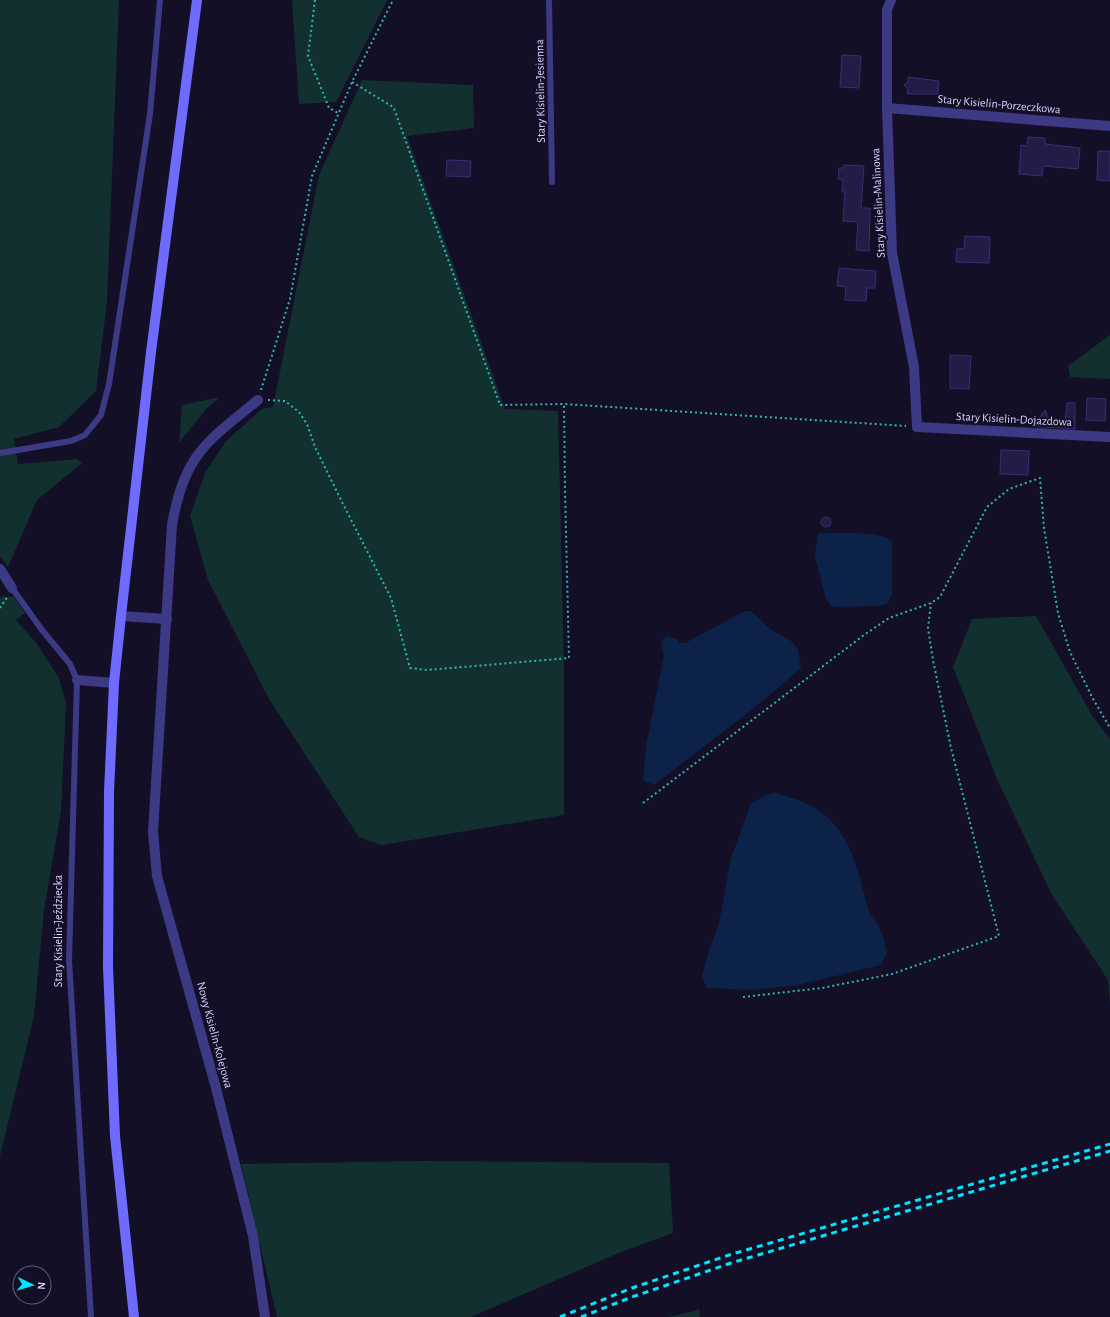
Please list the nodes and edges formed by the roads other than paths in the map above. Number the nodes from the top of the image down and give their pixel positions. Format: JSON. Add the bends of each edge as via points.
{"nodes":[{"id":1,"x":160,"y":0,"type":"edge"},
{"id":2,"x":197,"y":0,"type":"edge"},
{"id":3,"x":549,"y":0,"type":"edge"},
{"id":4,"x":891,"y":0,"type":"edge"},
{"id":5,"x":887,"y":108,"type":"junction"},
{"id":6,"x":1110,"y":126,"type":"edge"},
{"id":7,"x":552,"y":182,"type":"dead end"},
{"id":8,"x":258,"y":400,"type":"road end"},
{"id":9,"x":917,"y":427,"type":"joint"},
{"id":10,"x":1110,"y":437,"type":"edge"},
{"id":11,"x":0,"y":453,"type":"edge"},
{"id":12,"x":0,"y":569,"type":"edge"},
{"id":13,"x":12,"y":588,"type":"joint"},
{"id":14,"x":120,"y":616,"type":"junction"},
{"id":15,"x":167,"y":619,"type":"junction"},
{"id":16,"x":77,"y":680,"type":"junction"},
{"id":17,"x":114,"y":683,"type":"junction"},
{"id":18,"x":91,"y":1317,"type":"edge"},
{"id":19,"x":134,"y":1317,"type":"edge"},
{"id":20,"x":265,"y":1317,"type":"edge"}],
"edges":[{"from":1,"to":11,"type":"lane","via":[[150,114],[109,384],[101,415],[85,435],[71,441]]},
{"from":2,"to":14,"type":"main road"},
{"from":3,"to":7,"type":"lane","name":"Stary Kisielin-Jesienna"},
{"from":4,"to":5,"type":"street","name":"Stary Kisielin-Malinowa","via":[[887,10]]},
{"from":5,"to":6,"type":"street","name":"Stary Kisielin-Porzeczkowa"},
{"from":5,"to":9,"type":"street","name":"Stary Kisielin-Malinowa","via":[[892,253],[914,367]]},
{"from":8,"to":15,"type":"street","name":"Nowy Kisielin-Kolejowa","via":[[209,440],[193,460],[182,482],[172,525]]},
{"from":9,"to":10,"type":"street","name":"Stary Kisielin-Dojazdowa"},
{"from":12,"to":13,"type":"street","name":"Stary Kisielin-Jeździecka"},
{"from":13,"to":16,"type":"lane","name":"Stary Kisielin-Jeździecka","via":[[70,664]]},
{"from":14,"to":15,"type":"street"},
{"from":14,"to":17,"type":"main road"},
{"from":15,"to":20,"type":"street","name":"Nowy Kisielin-Kolejowa","via":[[153,832],[157,876],[216,1088],[251,1228]]},
{"from":16,"to":17,"type":"street"},
{"from":16,"to":18,"type":"lane","name":"Stary Kisielin-Jeździecka","via":[[69,960]]},
{"from":17,"to":19,"type":"main road","via":[[109,792],[108,967],[115,1136]]}]}
